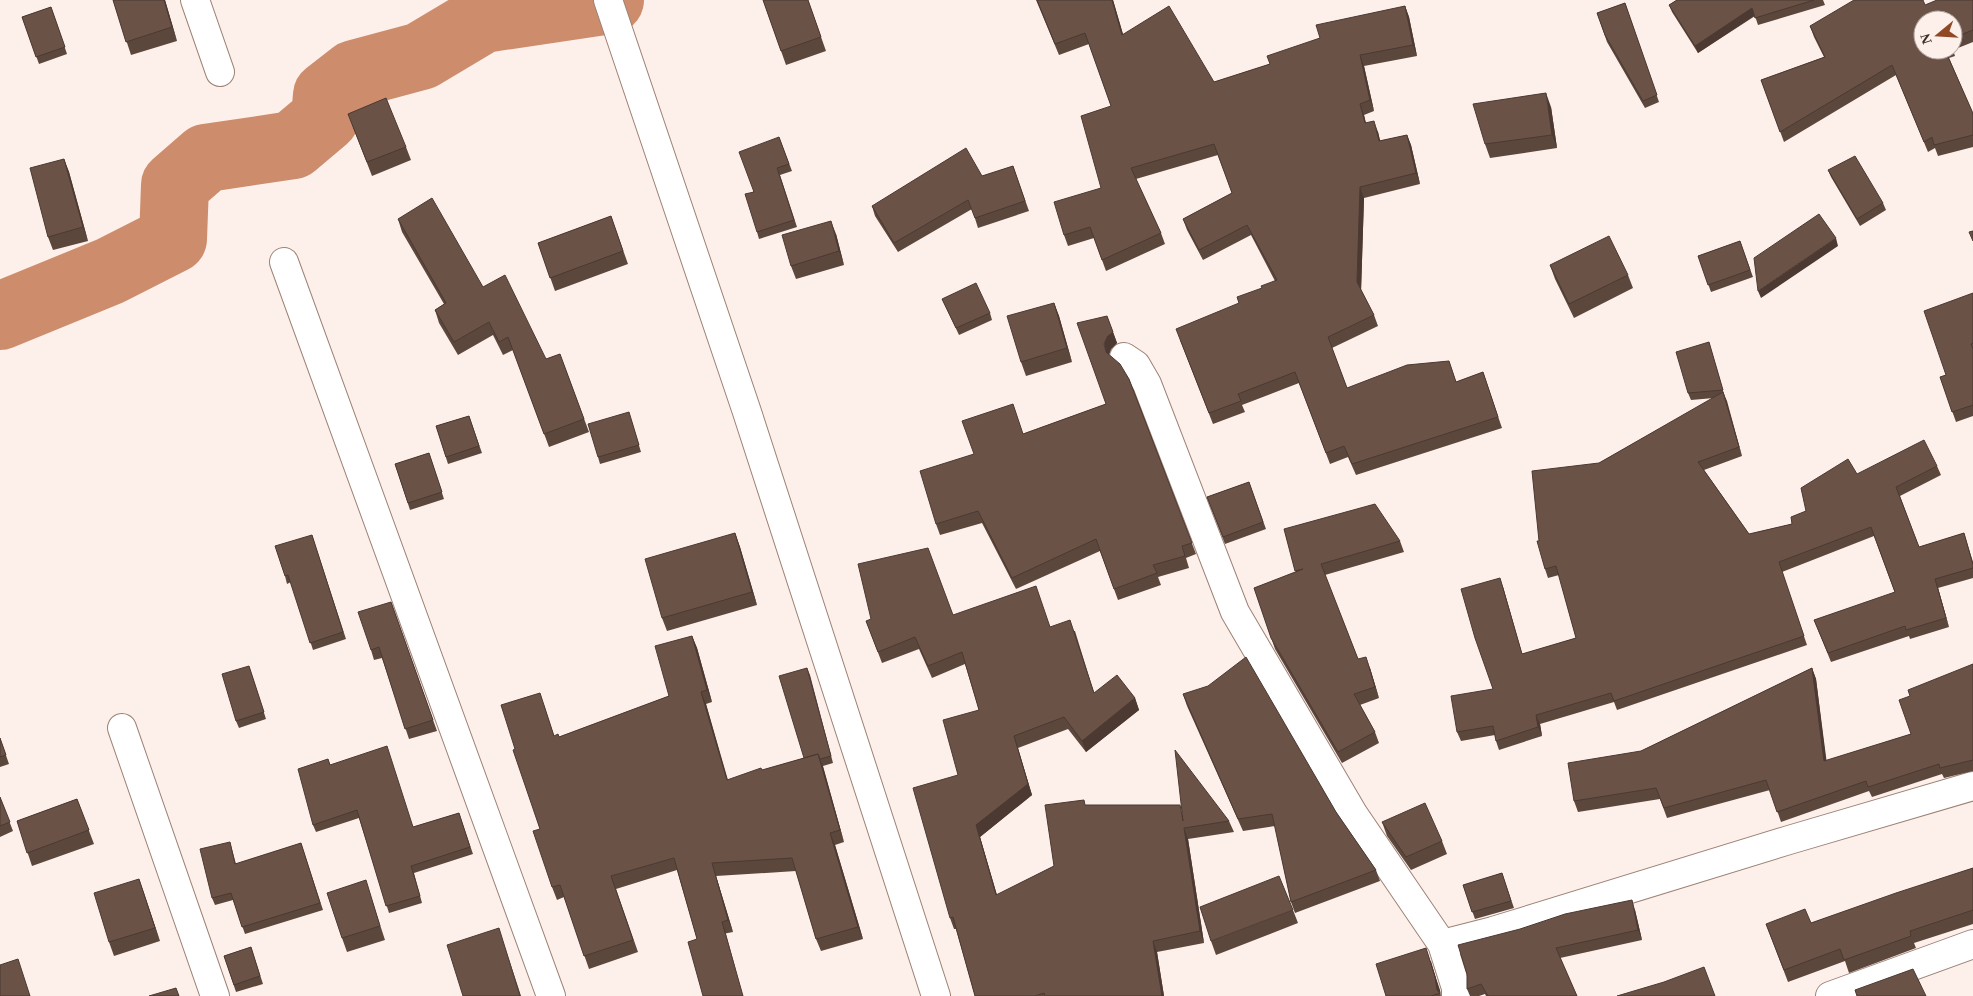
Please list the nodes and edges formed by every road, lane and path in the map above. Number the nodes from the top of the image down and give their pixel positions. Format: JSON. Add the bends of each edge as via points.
{"nodes":[{"id":1,"x":195,"y":0,"type":"edge"},
{"id":2,"x":608,"y":0,"type":"edge"},
{"id":3,"x":220,"y":72,"type":"dead end"},
{"id":4,"x":284,"y":262,"type":"dead end"},
{"id":5,"x":1124,"y":357,"type":"dead end"},
{"id":6,"x":122,"y":728,"type":"dead end"},
{"id":7,"x":1973,"y":786,"type":"edge"},
{"id":8,"x":1442,"y":944,"type":"junction"},
{"id":9,"x":1973,"y":944,"type":"edge"},
{"id":10,"x":216,"y":996,"type":"edge"},
{"id":11,"x":551,"y":996,"type":"edge"},
{"id":12,"x":936,"y":996,"type":"edge"},
{"id":13,"x":1456,"y":996,"type":"edge"},
{"id":14,"x":1830,"y":996,"type":"edge"}],
"edges":[{"from":1,"to":3,"type":"street"},
{"from":2,"to":12,"type":"street","via":[[747,412]]},
{"from":4,"to":11,"type":"street"},
{"from":5,"to":8,"type":"street","via":[[1136,365],[1147,384],[1235,612],[1354,815]]},
{"from":6,"to":10,"type":"street"},
{"from":7,"to":8,"type":"street"},
{"from":8,"to":13,"type":"street"},
{"from":9,"to":14,"type":"street"}]}
